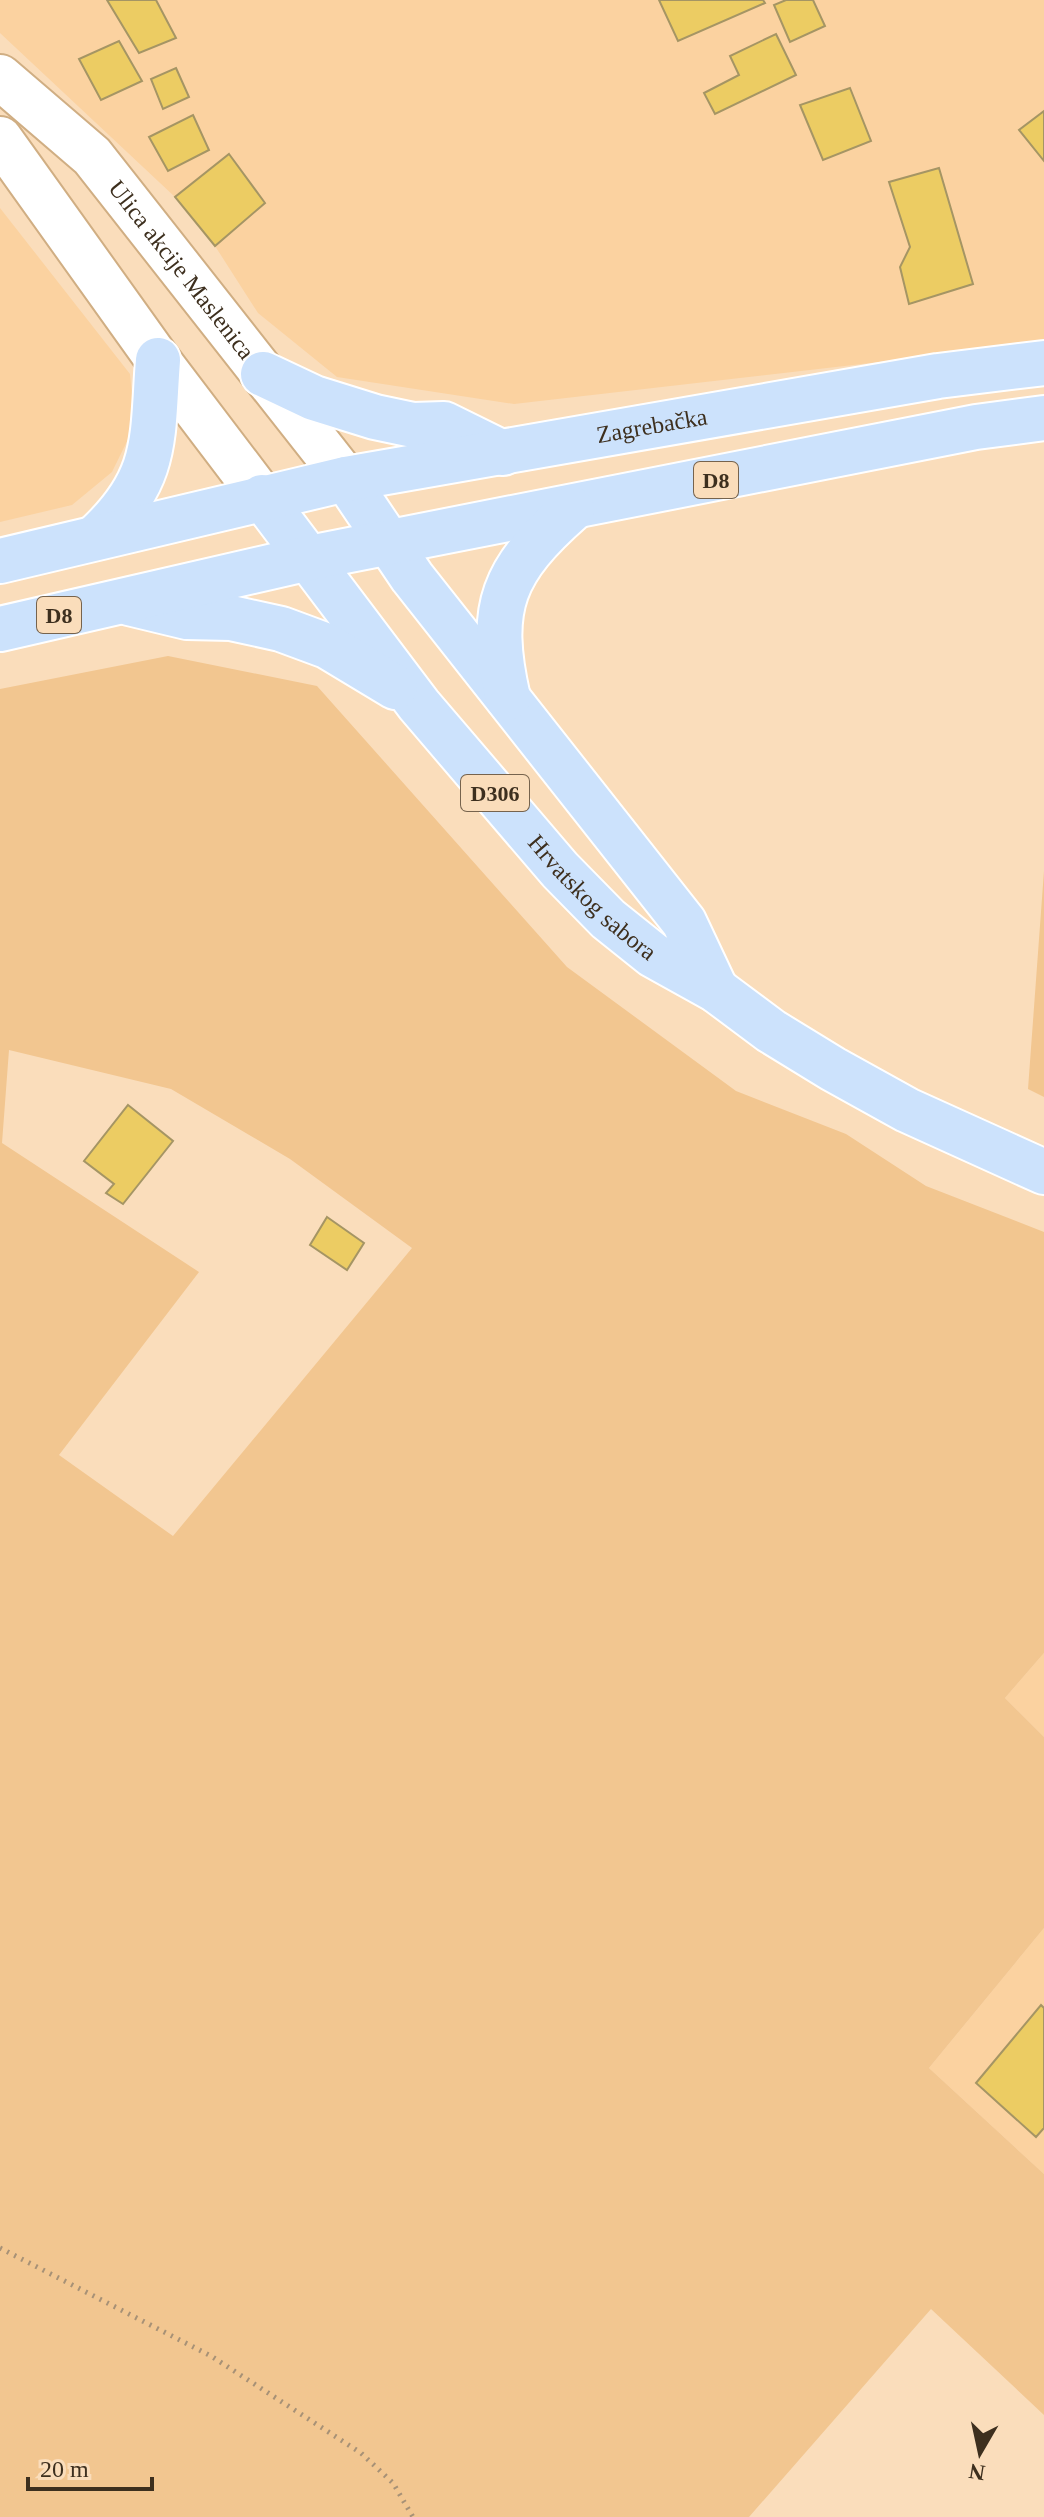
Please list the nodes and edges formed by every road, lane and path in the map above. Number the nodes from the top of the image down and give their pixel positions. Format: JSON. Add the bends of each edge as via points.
{"nodes":[{"id":1,"x":0,"y":77,"type":"edge"},
{"id":2,"x":0,"y":139,"type":"edge"},
{"id":3,"x":158,"y":360,"type":"junction"},
{"id":4,"x":1044,"y":363,"type":"edge"},
{"id":5,"x":263,"y":374,"type":"junction"},
{"id":6,"x":1044,"y":418,"type":"edge"},
{"id":7,"x":503,"y":453,"type":"junction"},
{"id":8,"x":346,"y":479,"type":"junction"},
{"id":9,"x":262,"y":497,"type":"junction"},
{"id":10,"x":572,"y":509,"type":"junction"},
{"id":11,"x":97,"y":536,"type":"junction"},
{"id":12,"x":389,"y":543,"type":"junction"},
{"id":13,"x":309,"y":558,"type":"junction"},
{"id":14,"x":0,"y":561,"type":"edge"},
{"id":15,"x":119,"y":601,"type":"junction"},
{"id":16,"x":0,"y":629,"type":"edge"},
{"id":17,"x":509,"y":704,"type":"junction"},
{"id":18,"x":419,"y":705,"type":"junction"},
{"id":19,"x":716,"y":990,"type":"junction"},
{"id":20,"x":1044,"y":1172,"type":"edge"},
{"id":21,"x":0,"y":2248,"type":"edge"},
{"id":22,"x":413,"y":2517,"type":"edge"}],
"edges":[{"from":1,"to":5,"type":"street","name":"Ulica akcije Maslenica","via":[[92,156]]},
{"from":2,"to":3,"type":"street"},
{"from":3,"to":9,"type":"street"},
{"from":3,"to":11,"type":"main road","via":[[151,446],[141,482],[125,510]]},
{"from":4,"to":7,"type":"main road","name":"Zagrebačka","via":[[938,376]]},
{"from":5,"to":7,"type":"main road","via":[[314,398],[375,417],[413,425],[444,424]]},
{"from":5,"to":8,"type":"street","name":"Ulica akcije Maslenica"},
{"from":6,"to":10,"type":"main road","number":"D8","via":[[976,427]]},
{"from":7,"to":8,"type":"main road","name":"Zagrebačka"},
{"from":8,"to":9,"type":"main road","name":"Zagrebačka"},
{"from":8,"to":12,"type":"main road","name":"Hrvatskog sabora"},
{"from":9,"to":11,"type":"main road","name":"Zagrebačka"},
{"from":9,"to":13,"type":"main road","name":"Hrvatskog sabora"},
{"from":10,"to":12,"type":"main road","number":"D8"},
{"from":10,"to":17,"type":"main road","via":[[533,543],[510,581],[499,621],[498,655]]},
{"from":11,"to":14,"type":"main road","name":"Zagrebačka"},
{"from":12,"to":13,"type":"main road","number":"D8"},
{"from":12,"to":17,"type":"main road","name":"Hrvatskog sabora","number":"D306"},
{"from":13,"to":15,"type":"main road","number":"D8"},
{"from":13,"to":18,"type":"main road","name":"Hrvatskog sabora","number":"D306"},
{"from":15,"to":16,"type":"main road","number":"D8"},
{"from":15,"to":18,"type":"main road","via":[[187,617],[231,618],[281,629],[368,668]]},
{"from":17,"to":19,"type":"main road","name":"Hrvatskog sabora","number":"D306","via":[[684,922]]},
{"from":18,"to":19,"type":"main road","name":"Hrvatskog sabora","number":"D306","via":[[608,919],[653,955]]},
{"from":19,"to":20,"type":"main road","name":"Hrvatskog sabora","number":"D306","via":[[771,1031],[907,1110]]},
{"from":21,"to":22,"type":"path","via":[[211,2356],[361,2453],[393,2483]]}]}
